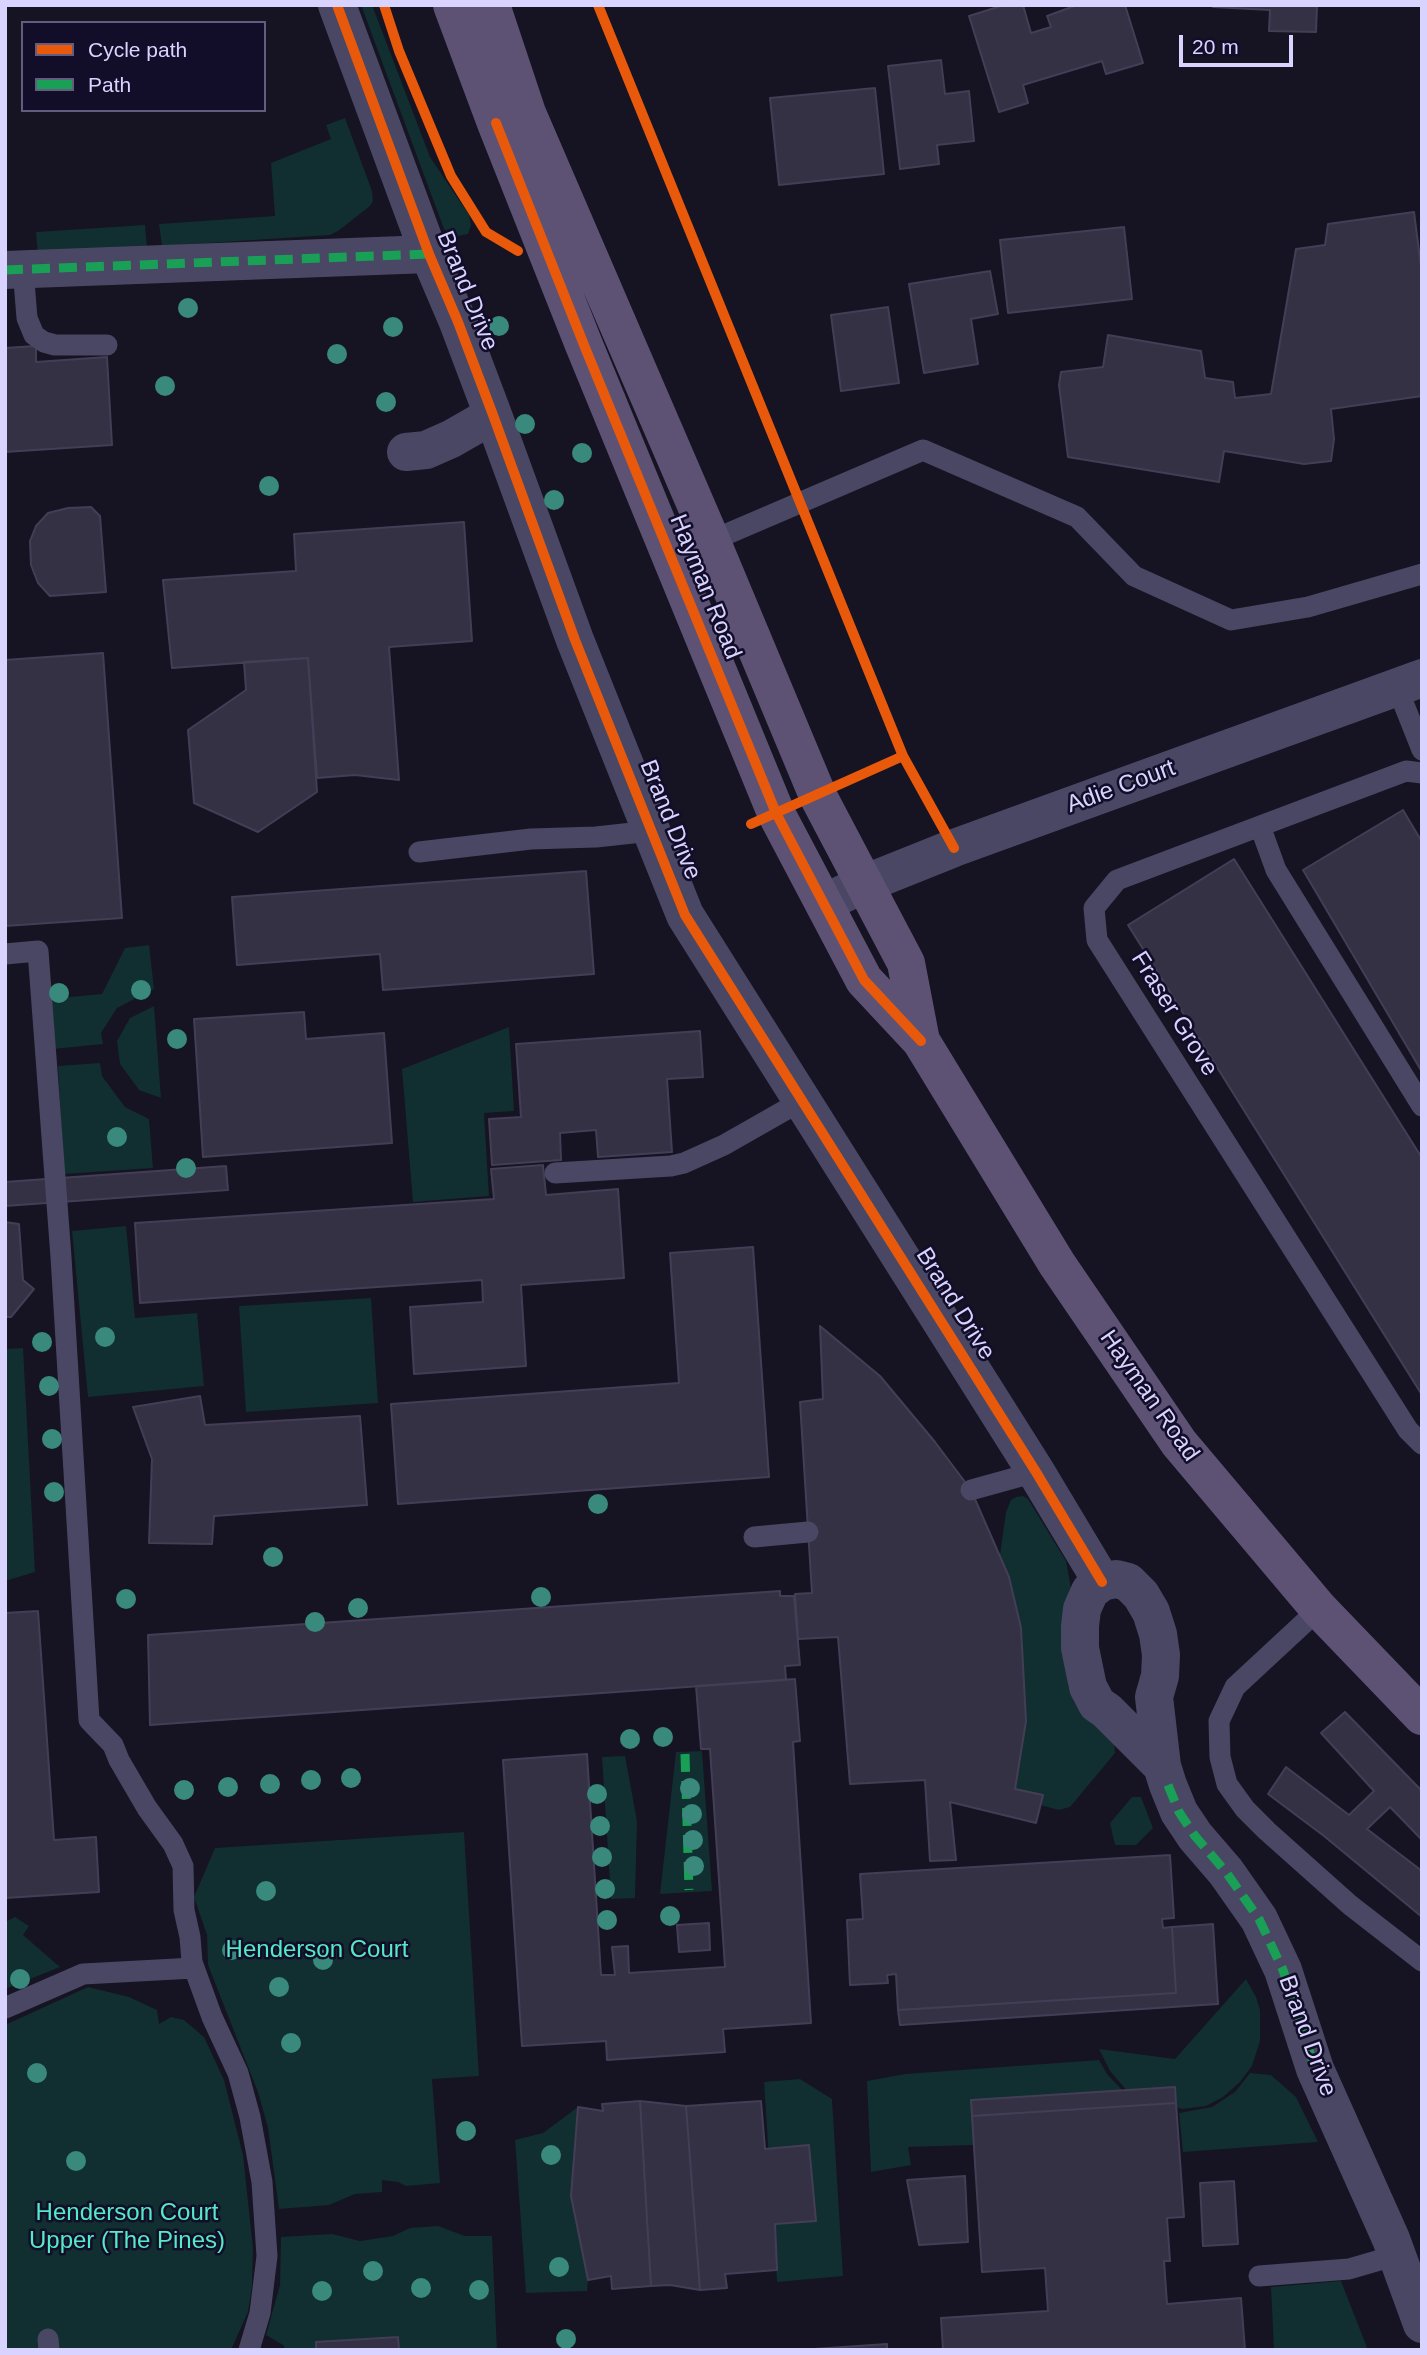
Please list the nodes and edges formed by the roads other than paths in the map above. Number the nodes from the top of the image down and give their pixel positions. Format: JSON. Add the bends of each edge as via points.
{"nodes":[{"id":1,"x":337,"y":5,"type":"edge"},
{"id":2,"x":452,"y":5,"type":"edge"},
{"id":3,"x":491,"y":5,"type":"edge"},
{"id":4,"x":429,"y":254,"type":"junction"},
{"id":5,"x":14,"y":269,"type":"edge"},
{"id":6,"x":107,"y":345,"type":"dead end"},
{"id":7,"x":493,"y":415,"type":"junction"},
{"id":8,"x":406,"y":452,"type":"dead end"},
{"id":9,"x":711,"y":540,"type":"junction"},
{"id":10,"x":671,"y":558,"type":"junction"},
{"id":11,"x":1422,"y":574,"type":"edge"},
{"id":12,"x":1409,"y":682,"type":"edge"},
{"id":13,"x":1422,"y":750,"type":"edge"},
{"id":14,"x":1422,"y":772,"type":"edge"},
{"id":15,"x":1260,"y":826,"type":"junction"},
{"id":16,"x":652,"y":831,"type":"junction"},
{"id":17,"x":419,"y":852,"type":"dead end"},
{"id":18,"x":864,"y":884,"type":"junction"},
{"id":19,"x":824,"y":903,"type":"junction"},
{"id":20,"x":5,"y":954,"type":"edge"},
{"id":21,"x":921,"y":1041,"type":"junction"},
{"id":22,"x":803,"y":1100,"type":"junction"},
{"id":23,"x":1422,"y":1106,"type":"edge"},
{"id":24,"x":555,"y":1173,"type":"dead end"},
{"id":25,"x":1422,"y":1444,"type":"edge"},
{"id":26,"x":1035,"y":1472,"type":"junction"},
{"id":27,"x":971,"y":1490,"type":"dead end"},
{"id":28,"x":808,"y":1532,"type":"dead end"},
{"id":29,"x":754,"y":1537,"type":"dead end"},
{"id":30,"x":1102,"y":1581,"type":"junction"},
{"id":31,"x":1319,"y":1609,"type":"junction"},
{"id":32,"x":1154,"y":1697,"type":"junction"},
{"id":33,"x":1107,"y":1711,"type":"junction"},
{"id":34,"x":1422,"y":1716,"type":"edge"},
{"id":35,"x":1162,"y":1766,"type":"junction"},
{"id":36,"x":1422,"y":1961,"type":"edge"},
{"id":37,"x":194,"y":1968,"type":"junction"},
{"id":38,"x":5,"y":2008,"type":"edge"},
{"id":39,"x":1397,"y":2255,"type":"junction"},
{"id":40,"x":1259,"y":2276,"type":"dead end"},
{"id":41,"x":1422,"y":2324,"type":"edge"},
{"id":42,"x":249,"y":2350,"type":"edge"}],
"edges":[{"from":1,"to":4,"type":"street","name":"Brand Drive"},
{"from":2,"to":10,"type":"main road","name":"Hayman Road"},
{"from":3,"to":9,"type":"main road","name":"Hayman Road","via":[[527,113]]},
{"from":4,"to":5,"type":"street"},
{"from":4,"to":7,"type":"street","name":"Brand Drive"},
{"from":5,"to":6,"type":"lane","via":[[34,335],[55,345]]},
{"from":7,"to":8,"type":"street","via":[[426,450]]},
{"from":7,"to":16,"type":"street","name":"Brand Drive","via":[[575,640]]},
{"from":9,"to":10,"type":"lane"},
{"from":9,"to":11,"type":"lane","via":[[923,450],[1077,517],[1134,576],[1231,620],[1308,607]]},
{"from":9,"to":18,"type":"main road","name":"Hayman Road","via":[[818,796]]},
{"from":10,"to":19,"type":"main road","name":"Hayman Road","via":[[776,813]]},
{"from":12,"to":13,"type":"lane"},
{"from":12,"to":18,"type":"street","name":"Adie Court"},
{"from":14,"to":15,"type":"lane","name":"Fraser Grove","via":[[1406,771]]},
{"from":15,"to":23,"type":"lane","via":[[1276,870]]},
{"from":15,"to":25,"type":"lane","name":"Fraser Grove","via":[[1117,880],[1094,908],[1097,940],[1408,1430]]},
{"from":16,"to":17,"type":"lane"},
{"from":16,"to":22,"type":"street","name":"Brand Drive","via":[[685,915]]},
{"from":18,"to":19,"type":"street","name":"Adie Court"},
{"from":18,"to":21,"type":"main road","name":"Hayman Road","via":[[906,963]]},
{"from":19,"to":21,"type":"main road","name":"Hayman Road","via":[[864,979]]},
{"from":20,"to":37,"type":"lane","via":[[38,951],[89,1720],[113,1745],[183,1866],[184,1910]]},
{"from":21,"to":31,"type":"main road","name":"Hayman Road","via":[[1057,1264],[1172,1433]]},
{"from":22,"to":24,"type":"lane","via":[[684,1163]]},
{"from":22,"to":26,"type":"street","name":"Brand Drive"},
{"from":26,"to":27,"type":"lane"},
{"from":26,"to":30,"type":"street","name":"Brand Drive"},
{"from":28,"to":29,"type":"lane"},
{"from":30,"to":32,"type":"street","name":"Brand Drive","via":[[1128,1582],[1151,1612],[1161,1655]]},
{"from":30,"to":33,"type":"street","name":"Brand Drive","via":[[1090,1591],[1082,1609],[1080,1648],[1088,1687]]},
{"from":31,"to":34,"type":"main road","name":"Hayman Road"},
{"from":31,"to":36,"type":"lane","via":[[1235,1687],[1219,1721],[1227,1784],[1267,1831]]},
{"from":32,"to":33,"type":"street","via":[[1135,1713]]},
{"from":32,"to":35,"type":"street","name":"Brand Drive"},
{"from":33,"to":35,"type":"street","name":"Brand Drive"},
{"from":35,"to":39,"type":"street","name":"Brand Drive","via":[[1179,1812],[1259,1919],[1283,1970],[1315,2069]]},
{"from":37,"to":38,"type":"lane","via":[[83,1975]]},
{"from":37,"to":42,"type":"lane","via":[[238,2073],[262,2182],[265,2287]]},
{"from":39,"to":40,"type":"lane","via":[[1349,2269]]},
{"from":39,"to":41,"type":"street","name":"Brand Drive"}]}
